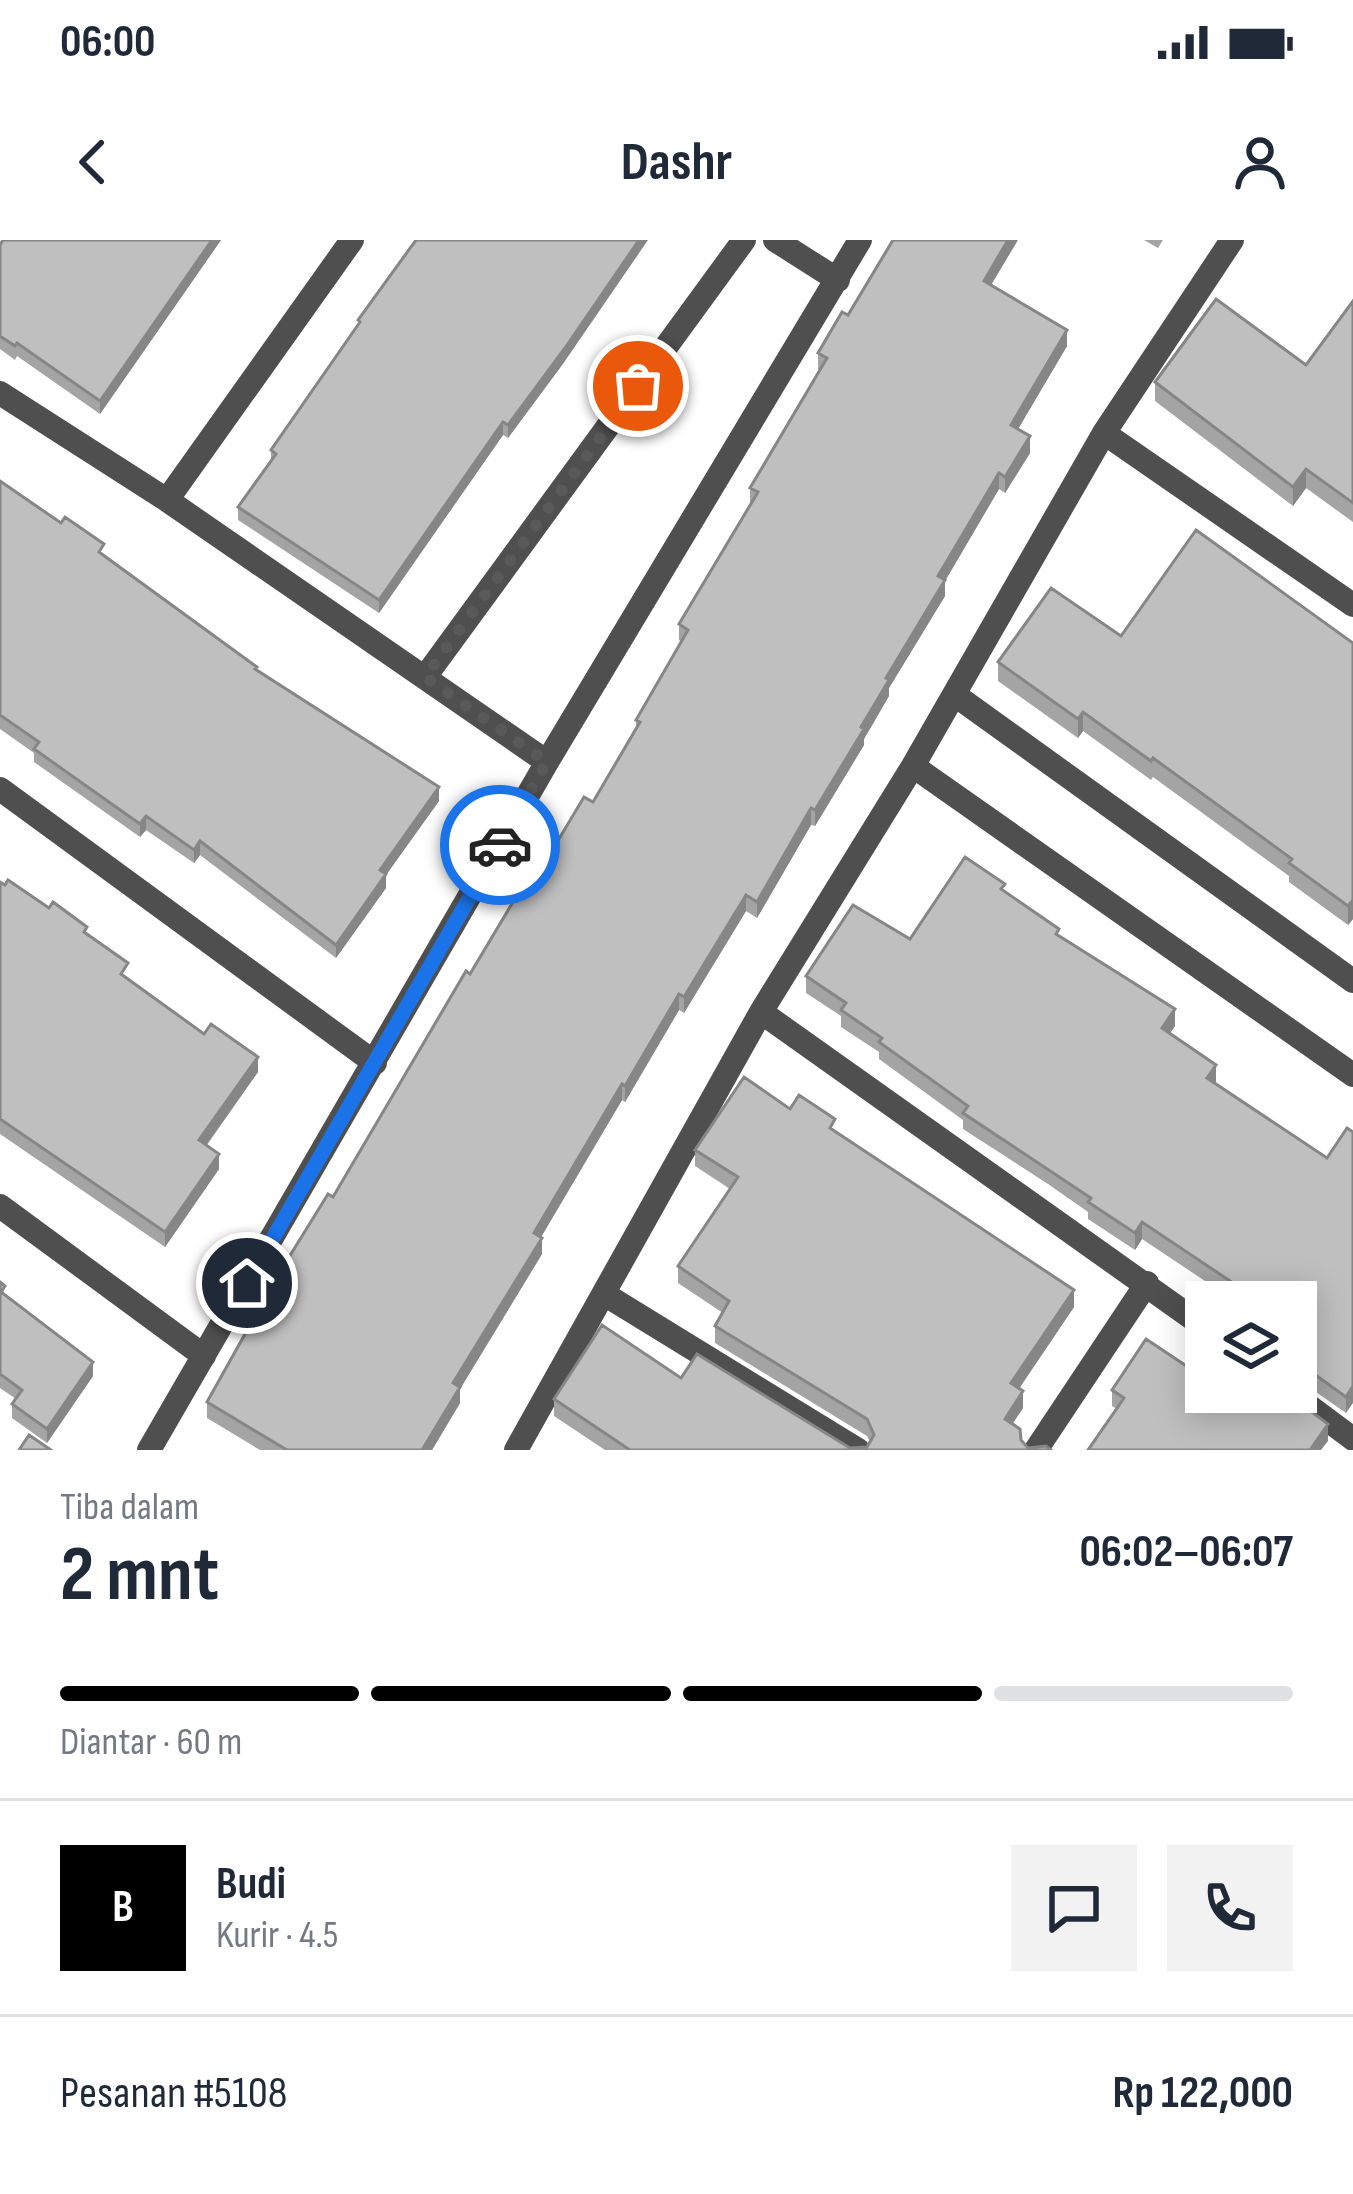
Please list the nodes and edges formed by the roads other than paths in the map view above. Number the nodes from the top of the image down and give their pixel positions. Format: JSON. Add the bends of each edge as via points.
{"nodes":[{"id":1,"x":352,"y":240,"type":"edge"},
{"id":2,"x":744,"y":240,"type":"edge"},
{"id":3,"x":775,"y":240,"type":"edge"},
{"id":4,"x":860,"y":240,"type":"edge"},
{"id":5,"x":1232,"y":240,"type":"edge"},
{"id":6,"x":838,"y":280,"type":"junction"},
{"id":7,"x":0,"y":393,"type":"edge"},
{"id":8,"x":1104,"y":433,"type":"junction"},
{"id":9,"x":167,"y":500,"type":"junction"},
{"id":10,"x":1353,"y":604,"type":"edge"},
{"id":11,"x":425,"y":677,"type":"junction"},
{"id":12,"x":955,"y":694,"type":"junction"},
{"id":13,"x":547,"y":762,"type":"junction"},
{"id":14,"x":913,"y":766,"type":"junction"},
{"id":15,"x":0,"y":790,"type":"edge"},
{"id":16,"x":1353,"y":981,"type":"edge"},
{"id":17,"x":761,"y":1012,"type":"junction"},
{"id":18,"x":375,"y":1063,"type":"junction"},
{"id":19,"x":1353,"y":1076,"type":"edge"},
{"id":20,"x":0,"y":1206,"type":"edge"},
{"id":21,"x":1147,"y":1283,"type":"junction"},
{"id":22,"x":604,"y":1294,"type":"junction"},
{"id":23,"x":1185,"y":1312,"type":"edge"},
{"id":24,"x":204,"y":1356,"type":"junction"},
{"id":25,"x":1317,"y":1412,"type":"edge"},
{"id":26,"x":1353,"y":1439,"type":"edge"},
{"id":27,"x":149,"y":1450,"type":"edge"},
{"id":28,"x":516,"y":1450,"type":"edge"},
{"id":29,"x":858,"y":1450,"type":"edge"},
{"id":30,"x":1036,"y":1450,"type":"edge"}],
"edges":[{"from":1,"to":9,"type":"street"},
{"from":2,"to":11,"type":"street"},
{"from":3,"to":6,"type":"street"},
{"from":4,"to":6,"type":"street"},
{"from":5,"to":8,"type":"street"},
{"from":6,"to":13,"type":"street"},
{"from":7,"to":9,"type":"street"},
{"from":8,"to":10,"type":"street"},
{"from":8,"to":12,"type":"street"},
{"from":9,"to":11,"type":"street"},
{"from":11,"to":13,"type":"street"},
{"from":12,"to":14,"type":"street"},
{"from":12,"to":16,"type":"street"},
{"from":13,"to":18,"type":"street"},
{"from":14,"to":17,"type":"street"},
{"from":14,"to":19,"type":"street"},
{"from":15,"to":18,"type":"street"},
{"from":17,"to":21,"type":"street"},
{"from":17,"to":22,"type":"street"},
{"from":18,"to":24,"type":"street"},
{"from":20,"to":24,"type":"street"},
{"from":21,"to":23,"type":"street"},
{"from":21,"to":30,"type":"street"},
{"from":22,"to":28,"type":"street"},
{"from":22,"to":29,"type":"street"},
{"from":24,"to":27,"type":"street"},
{"from":25,"to":26,"type":"street"}]}
